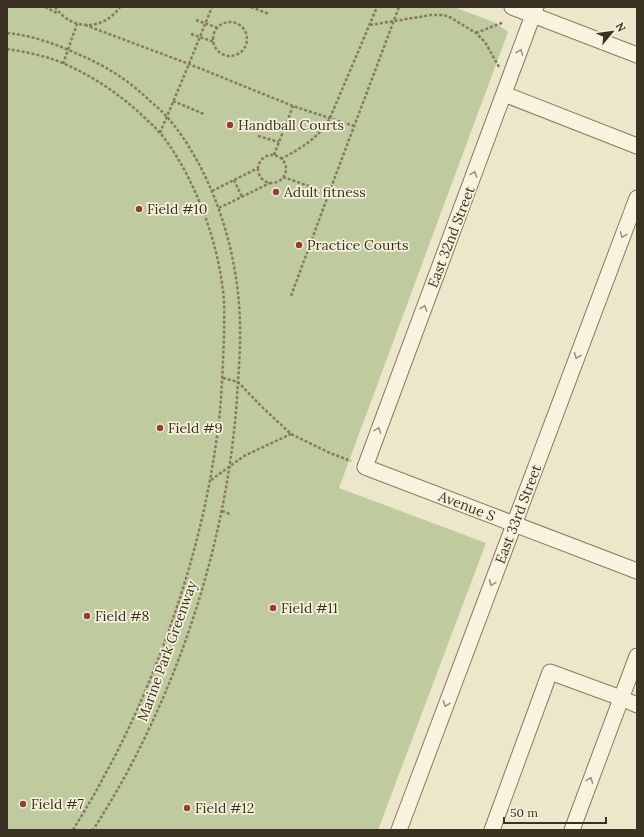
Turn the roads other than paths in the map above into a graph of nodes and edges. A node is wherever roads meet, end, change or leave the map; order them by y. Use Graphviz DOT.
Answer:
graph roads {
  1 [pos="512,7"];
  2 [pos="535,11"];
  3 [pos="637,55"];
  4 [pos="504,94"];
  5 [pos="637,146"];
  6 [pos="637,198"];
  7 [pos="365,467"];
  8 [pos="514,524"];
  9 [pos="637,570"];
  10 [pos="637,656"];
  11 [pos="621,698"];
  12 [pos="637,705"];
  13 [pos="399,830"];
  14 [pos="492,830"];
  15 [pos="572,830"];
  1 -- 2 [label="street"];
  2 -- 3 [label="street"];
  4 -- 2 [label="street, East 32nd Street, one-way"];
  4 -- 5 [label="street"];
  7 -- 4 [label="street, East 32nd Street, one-way"];
  6 -- 8 [label="street, East 33rd Street, one-way"];
  7 -- 8 [label="street, Avenue S"];
  8 -- 9 [label="street, Avenue S"];
  8 -- 13 [label="street, East 33rd Street, one-way"];
  10 -- 11 [label="street"];
  11 -- 12 [label="street"];
  11 -- 14 [label="street"];
  15 -- 11 [label="street, one-way"];
}
